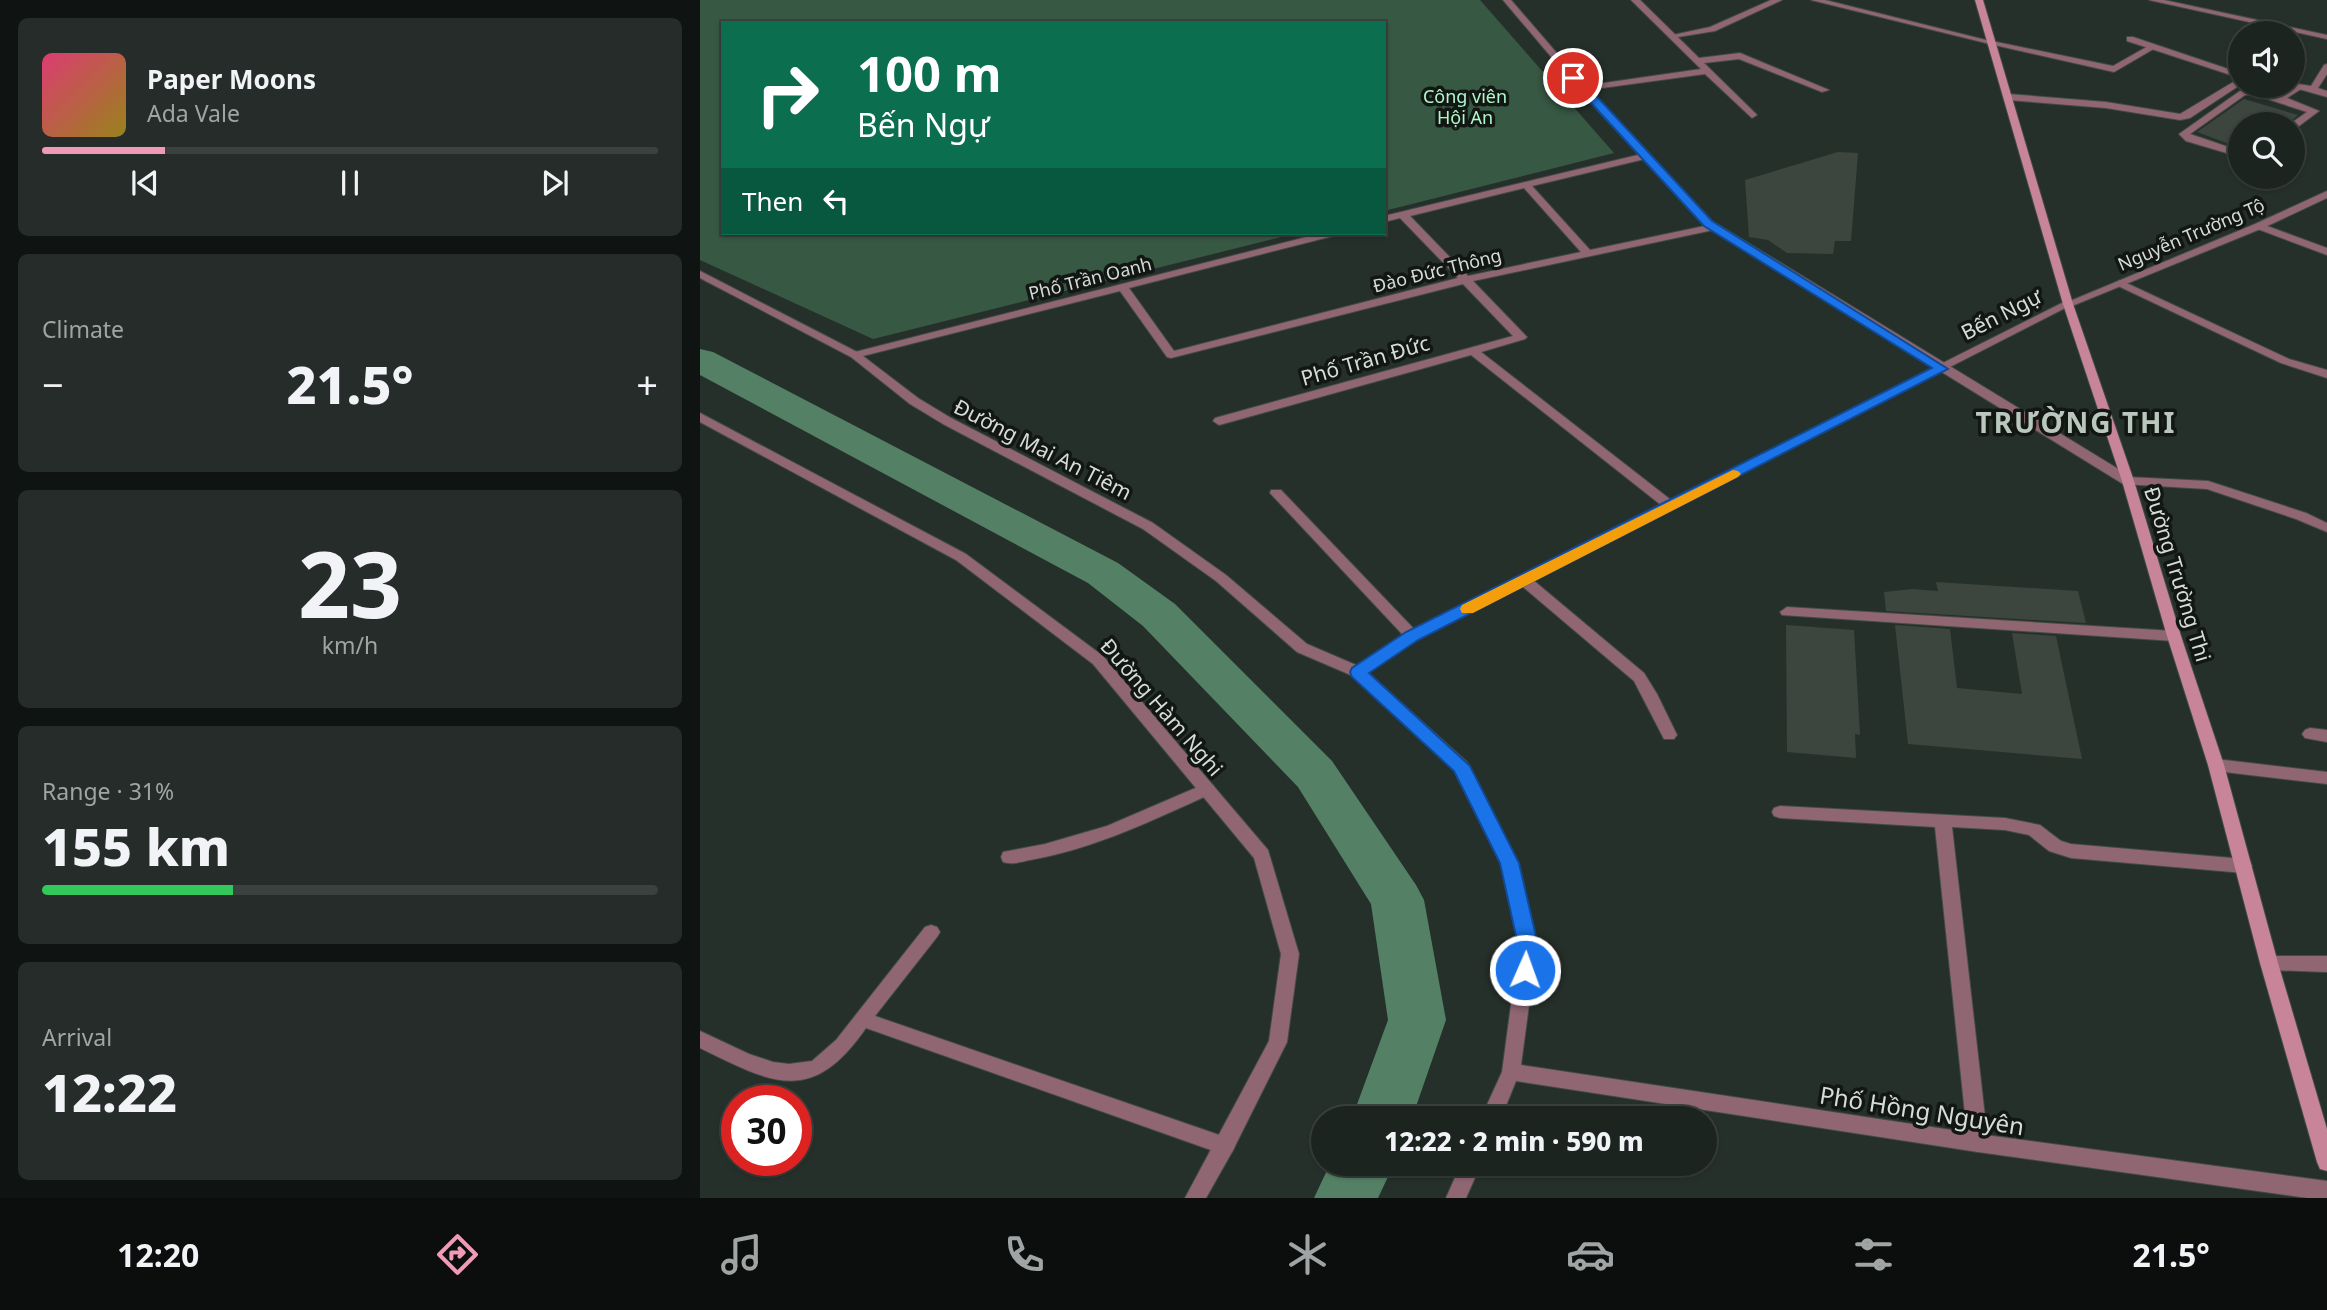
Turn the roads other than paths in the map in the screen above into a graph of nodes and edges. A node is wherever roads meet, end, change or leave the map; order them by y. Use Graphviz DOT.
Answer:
graph roads {
  1 [pos="1507,0"];
  2 [pos="1635,0"];
  3 [pos="1778,0"];
  4 [pos="1815,0"];
  5 [pos="1979,0"];
  6 [pos="2153,0"];
  7 [pos="1672,36"];
  8 [pos="2327,37"];
  9 [pos="2130,39"];
  10 [pos="1990,43"];
  11 [pos="2152,47"];
  12 [pos="1697,61"];
  13 [pos="2327,67"];
  14 [pos="1707,71"];
  15 [pos="2228,74"];
  16 [pos="2228,87"];
  17 [pos="2305,88"];
  18 [pos="1583,89"];
  19 [pos="2313,89"];
  20 [pos="1825,90"];
  21 [pos="2327,94"];
  22 [pos="2008,97"];
  23 [pos="2280,99"];
  24 [pos="1752,115"];
  25 [pos="2305,118"];
  26 [pos="2228,150"];
  27 [pos="1646,156"];
  28 [pos="1525,184"];
  29 [pos="2327,194"];
  30 [pos="1403,215"];
  31 [pos="1386,219"];
  32 [pos="2259,226"];
  33 [pos="1714,227"];
  34 [pos="1325,235"];
  35 [pos="2327,252"];
  36 [pos="1588,254"];
  37 [pos="700,274"];
  38 [pos="1468,279"];
  39 [pos="2120,283"];
  40 [pos="1123,287"];
  41 [pos="2068,304"];
  42 [pos="1472,350"];
  43 [pos="855,355"];
  44 [pos="1941,369"];
  45 [pos="2327,374"];
  46 [pos="700,417"];
  47 [pos="1220,421"];
  48 [pos="2128,481"];
  49 [pos="1276,493"];
  50 [pos="1671,506"];
  51 [pos="2327,528"];
  52 [pos="1525,580"];
  53 [pos="1787,612"];
  54 [pos="1412,636"];
  55 [pos="2174,636"];
  56 [pos="1358,672"];
  57 [pos="2310,734"];
  58 [pos="1669,735"];
  59 [pos="2327,736"];
  60 [pos="2216,765"];
  61 [pos="2327,778"];
  62 [pos="1207,789"];
  63 [pos="1780,812"];
  64 [pos="1943,821"];
  65 [pos="1009,857"];
  66 [pos="2244,866"];
  67 [pos="931,932"];
  68 [pos="2269,963"];
  69 [pos="2327,964"];
  70 [pos="862,1019"];
  71 [pos="700,1039"];
  72 [pos="1511,1072"];
  73 [pos="1496,1106"];
  74 [pos="2323,1134"];
  75 [pos="1978,1143"];
  76 [pos="1225,1146"];
  77 [pos="2327,1162"];
  78 [pos="1466,1176"];
  79 [pos="2327,1191"];
  80 [pos="1195,1198"];
  81 [pos="1456,1198"];
  1 -- 18 [label="street"];
  2 -- 7 [label="street"];
  3 -- 7 [label="street"];
  4 -- 10 [label="street"];
  5 -- 10 [label="main road, Đường Trường Thi"];
  6 -- 8 [label="street"];
  7 -- 12 [label="street"];
  9 -- 11 [label="street"];
  10 -- 11 [label="street"];
  10 -- 22 [label="main road, Đường Trường Thi"];
  11 -- 15 [label="street"];
  12 -- 14 [label="street"];
  12 -- 20 [label="street"];
  13 -- 19 [label="street"];
  14 -- 18 [label="street"];
  14 -- 24 [label="street"];
  16 -- 22 [label="street"];
  17 -- 19 [label="street"];
  18 -- 27 [label="street"];
  19 -- 21 [label="street"];
  22 -- 41 [label="main road, Đường Trường Thi"];
  23 -- 25 [label="street"];
  23 -- 26 [label="street"];
  27 -- 28 [label="street"];
  27 -- 33 [label="street"];
  28 -- 30 [label="street"];
  28 -- 36 [label="street"];
  29 -- 32 [label="street, Nguyễn Trường Tộ"];
  30 -- 31 [label="street"];
  30 -- 38 [label="street"];
  32 -- 35 [label="street"];
  32 -- 39 [label="street, Nguyễn Trường Tộ"];
  33 -- 36 [label="street, Đào Đức Thông"];
  33 -- 44 [label="street"];
  34 -- 40 [label="street, Phố Trần Oanh"];
  36 -- 38 [label="street, Đào Đức Thông"];
  37 -- 43 [label="street, Đường Mai An Tiêm"];
  38 -- 40 [label="street, Đào Đức Thông"];
  38 -- 42 [label="street, Phố Trần Đức"];
  39 -- 41 [label="street, Nguyễn Trường Tộ"];
  39 -- 45 [label="street"];
  40 -- 43 [label="street, Phố Trần Oanh"];
  41 -- 44 [label="street, Bến Ngự"];
  41 -- 48 [label="main road, Đường Trường Thi"];
  42 -- 47 [label="street, Phố Trần Đức"];
  42 -- 50 [label="street"];
  43 -- 56 [label="street, Đường Mai An Tiêm"];
  44 -- 48 [label="street"];
  44 -- 50 [label="street, Bến Ngự"];
  46 -- 62 [label="street, Đường Hàm Nghi"];
  48 -- 51 [label="street"];
  48 -- 55 [label="main road, Đường Trường Thi"];
  49 -- 54 [label="street"];
  50 -- 52 [label="street, Bến Ngự"];
  52 -- 54 [label="street, Bến Ngự"];
  52 -- 58 [label="street"];
  53 -- 55 [label="street"];
  54 -- 56 [label="street, Bến Ngự"];
  55 -- 60 [label="main road, Đường Trường Thi"];
  56 -- 72 [label="street, Đường Mai An Tiêm"];
  57 -- 59 [label="street"];
  60 -- 61 [label="street"];
  60 -- 66 [label="main road, Đường Trường Thi"];
  62 -- 65 [label="street"];
  62 -- 76 [label="street, Đường Hàm Nghi"];
  63 -- 64 [label="street"];
  64 -- 66 [label="street"];
  64 -- 75 [label="street"];
  66 -- 68 [label="main road, Đường Trường Thi"];
  67 -- 70 [label="street"];
  68 -- 69 [label="street"];
  68 -- 74 [label="main road, Đường Trường Thi"];
  70 -- 71 [label="street"];
  70 -- 76 [label="street"];
  72 -- 73 [label="street, Đường Mai An Tiêm"];
  72 -- 75 [label="street, Phố Hồng Nguyên"];
  74 -- 77 [label="main road, Đường Trường Thi"];
  75 -- 79 [label="street, Phố Hồng Nguyên"];
  76 -- 80 [label="street, Đường Hàm Nghi"];
  78 -- 81 [label="street"];
}
